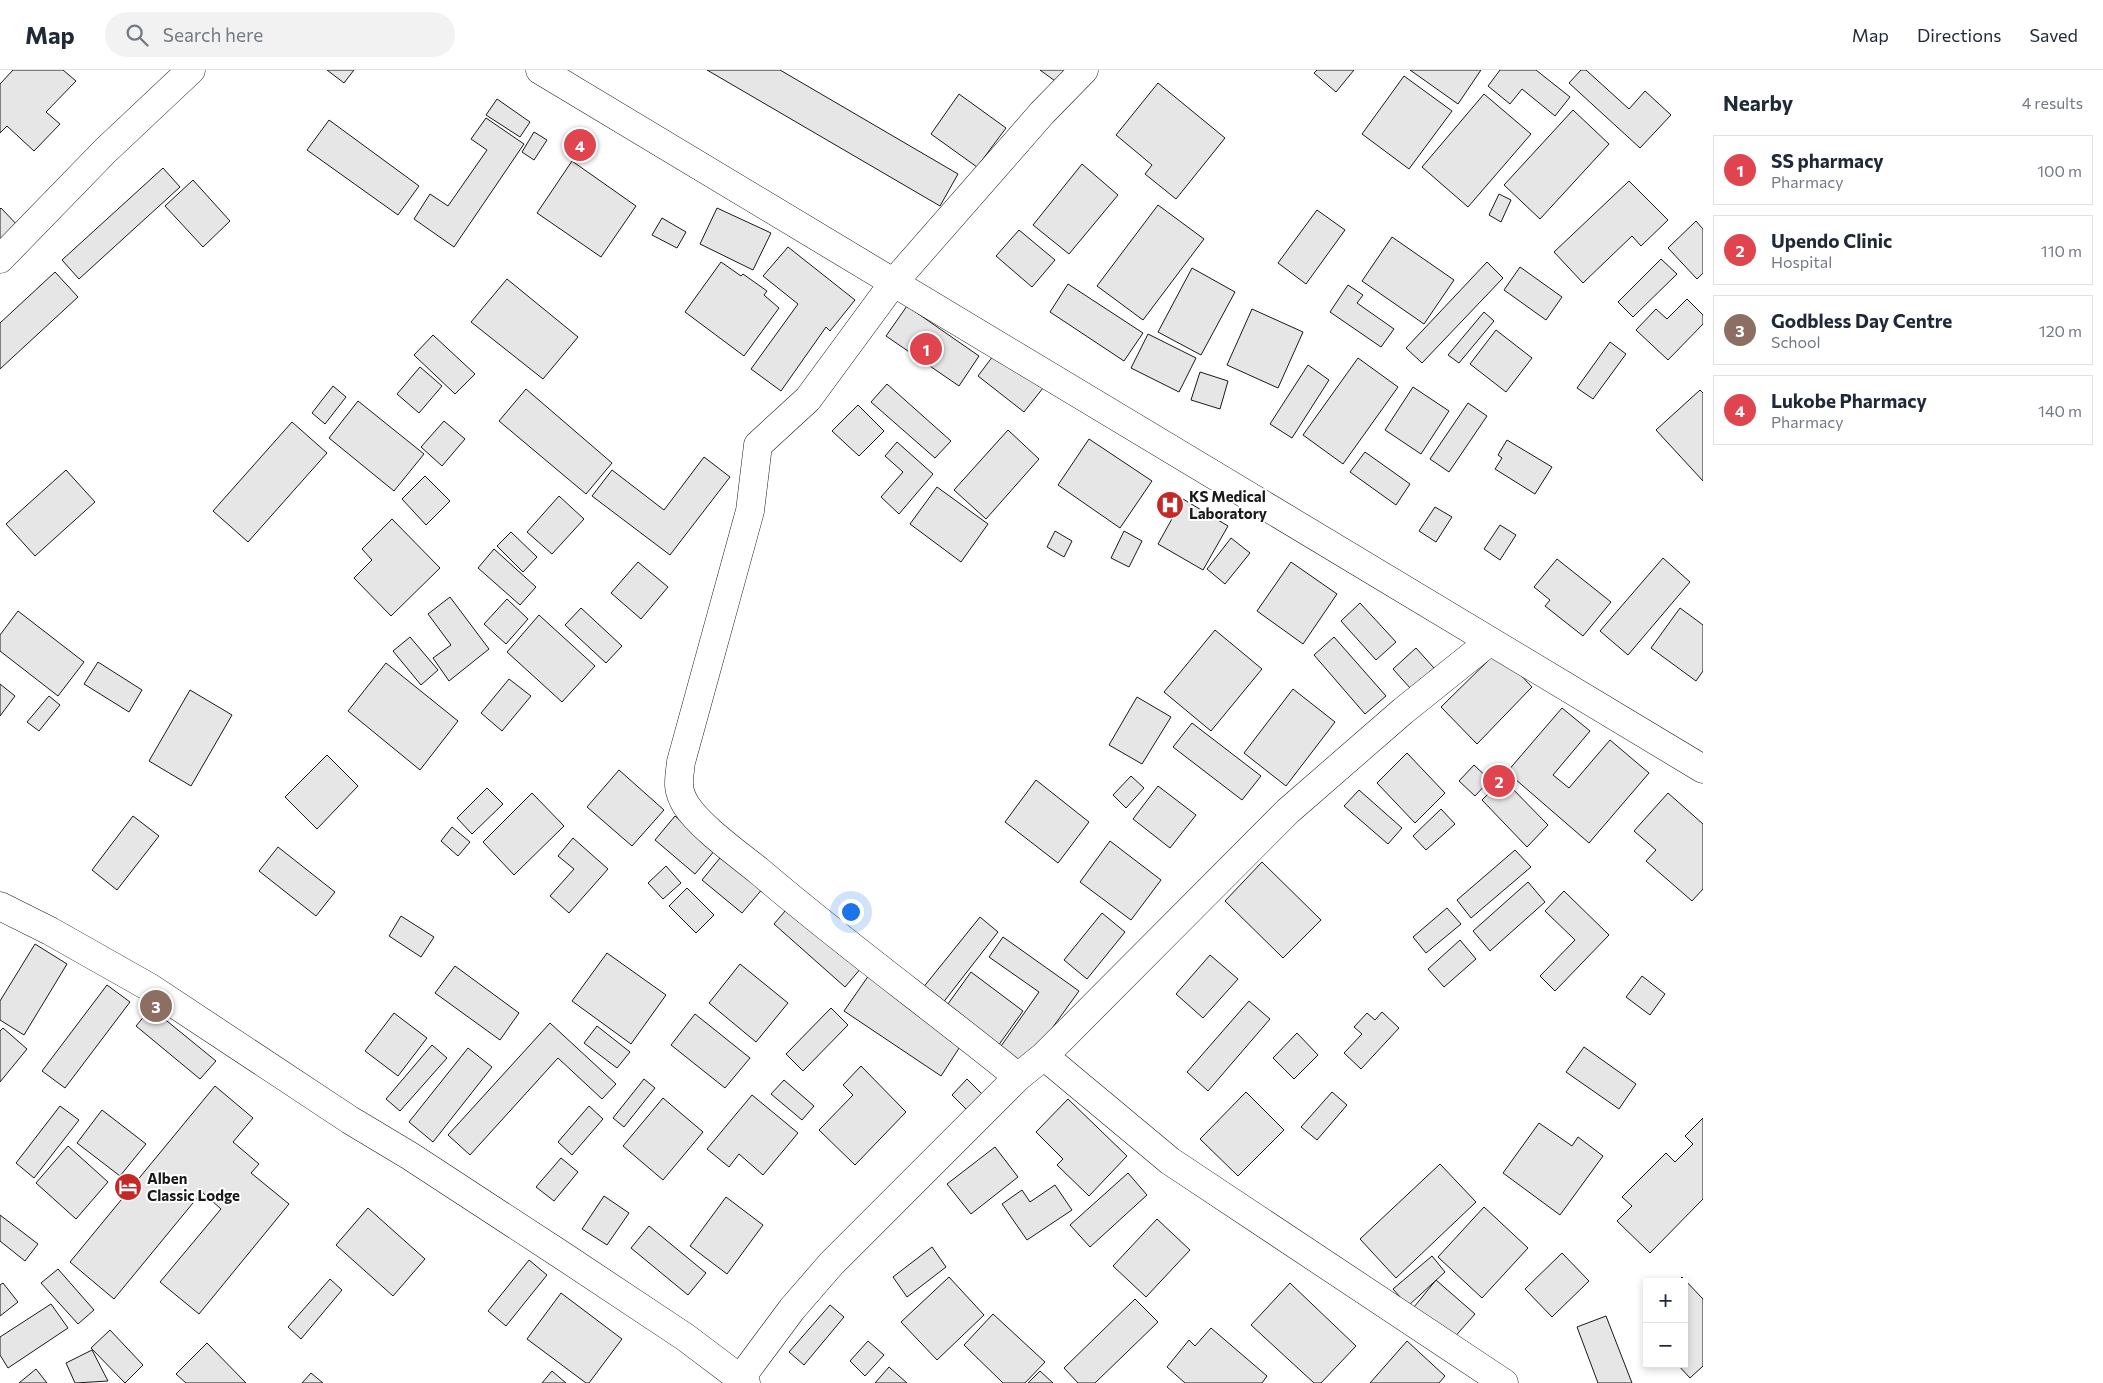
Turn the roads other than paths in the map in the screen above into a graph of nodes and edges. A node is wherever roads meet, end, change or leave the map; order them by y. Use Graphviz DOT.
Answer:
graph roads {
  1 [pos="192,70"];
  2 [pos="1084,70"];
  3 [pos="556,74"];
  4 [pos="0,259"];
  5 [pos="894,282"];
  6 [pos="1489,642"];
  7 [pos="1702,767"];
  8 [pos="0,906"];
  9 [pos="1044,1056"];
  10 [pos="1018,1077"];
  11 [pos="741,1382"];
  12 [pos="1504,1383"];
  1 -- 4 [label="street"];
  2 -- 5 [label="street"];
  3 -- 5 [label="street"];
  5 -- 6 [label="street"];
  5 -- 10 [label="street"];
  6 -- 7 [label="street"];
  6 -- 9 [label="street"];
  8 -- 11 [label="street"];
  9 -- 10 [label="street"];
  9 -- 12 [label="street"];
  10 -- 11 [label="street"];
}
